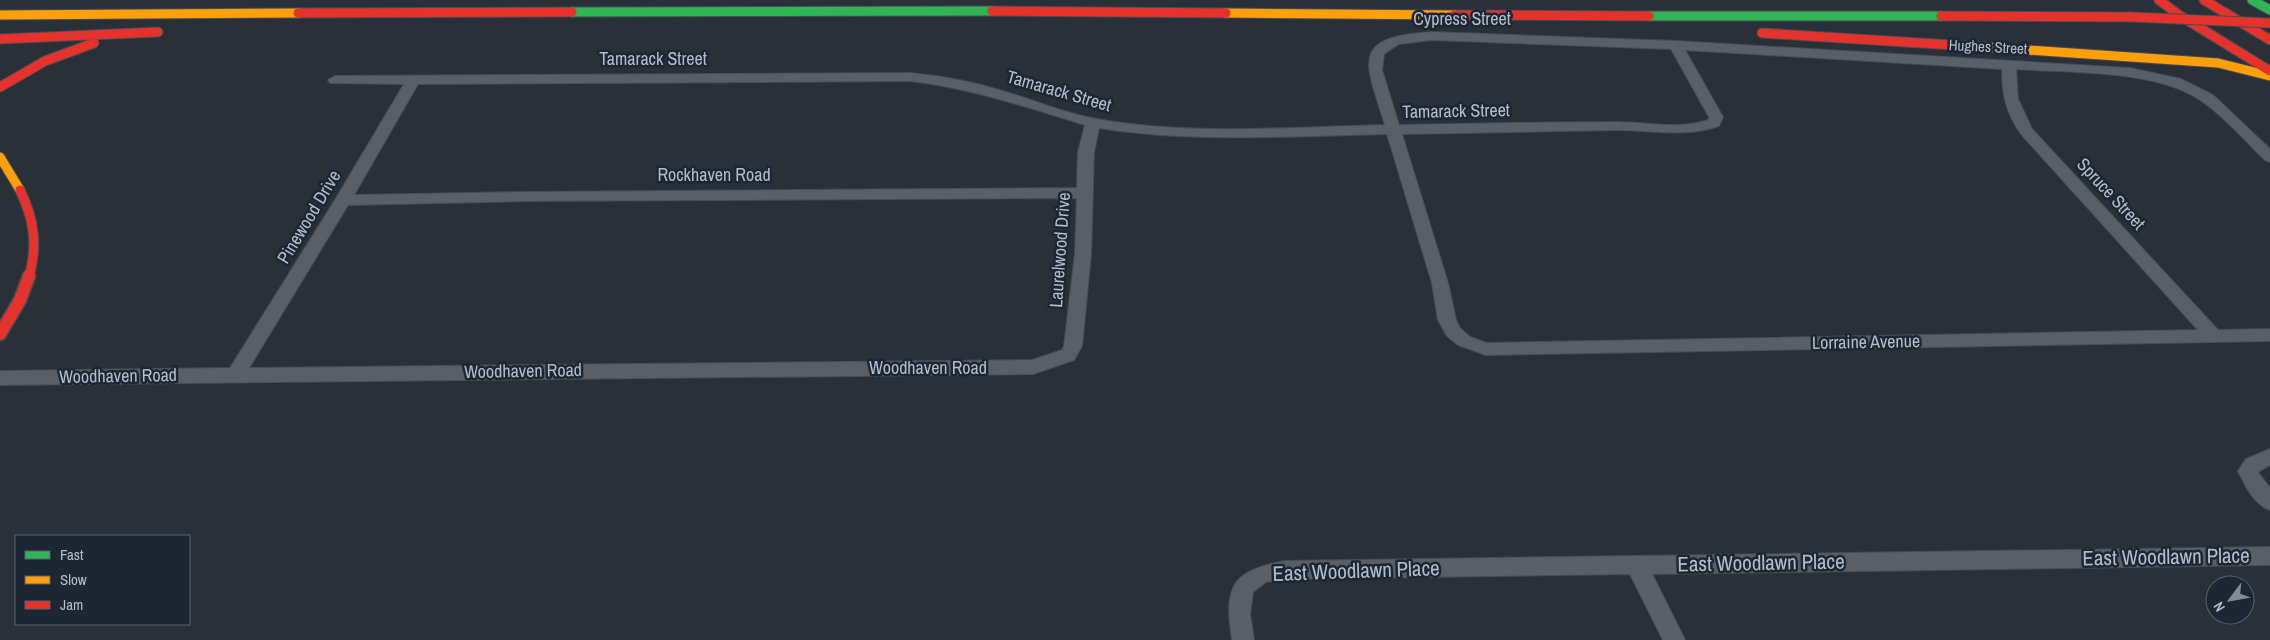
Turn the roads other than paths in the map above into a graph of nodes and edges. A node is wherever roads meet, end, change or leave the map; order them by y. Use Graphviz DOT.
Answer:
graph roads {
  1 [pos="2159,0"];
  2 [pos="2204,0"];
  3 [pos="2252,0"];
  4 [pos="2270,11"];
  5 [pos="515,12"];
  6 [pos="0,15"];
  7 [pos="1408,15"];
  8 [pos="2131,17"];
  9 [pos="2270,23"];
  10 [pos="271,25"];
  11 [pos="1663,28"];
  12 [pos="1755,33"];
  13 [pos="0,39"];
  14 [pos="2270,40"];
  15 [pos="2221,41"];
  16 [pos="1676,45"];
  17 [pos="2176,59"];
  18 [pos="2009,64"];
  19 [pos="2270,71"];
  20 [pos="2270,76"];
  21 [pos="414,79"];
  22 [pos="335,80"];
  23 [pos="0,87"];
  24 [pos="1093,123"];
  25 [pos="1394,130"];
  26 [pos="0,157"];
  27 [pos="2270,157"];
  28 [pos="0,172"];
  29 [pos="20,190"];
  30 [pos="1084,193"];
  31 [pos="343,200"];
  32 [pos="0,334"];
  33 [pos="2270,335"];
  34 [pos="2214,336"];
  35 [pos="1464,342"];
  36 [pos="1046,364"];
  37 [pos="236,374"];
  38 [pos="0,378"];
  39 [pos="2270,457"];
  40 [pos="2270,502"];
  41 [pos="2270,556"];
  42 [pos="1636,564"];
  43 [pos="1243,640"];
  44 [pos="1674,640"];
  1 -- 15 [label="main road"];
  2 -- 14 [label="main road"];
  3 -- 4 [label="main road"];
  4 -- 8 [label="main road, bridge"];
  5 -- 6 [label="main road"];
  5 -- 7 [label="main road"];
  5 -- 10 [label="main road"];
  7 -- 8 [label="main road"];
  7 -- 11 [label="main road"];
  8 -- 9 [label="main road, bridge"];
  12 -- 17 [label="main road"];
  13 -- 23 [label="main road"];
  15 -- 17 [label="main road"];
  15 -- 19 [label="main road"];
  16 -- 18 [label="street, Hughes Street"];
  16 -- 25 [label="street, Cypress Street"];
  16 -- 25 [label="street, Tamarack Street"];
  17 -- 20 [label="main road"];
  18 -- 27 [label="street, Hughes Street"];
  18 -- 34 [label="street, Spruce Street"];
  21 -- 22 [label="street, Tamarack Street"];
  21 -- 24 [label="street, Tamarack Street"];
  21 -- 31 [label="street, Pinewood Drive"];
  24 -- 25 [label="street, Tamarack Street"];
  24 -- 30 [label="street, Laurelwood Drive"];
  25 -- 35 [label="street, Cypress Street"];
  26 -- 29 [label="main road"];
  28 -- 29 [label="main road"];
  29 -- 32 [label="main road"];
  30 -- 31 [label="street, Rockhaven Road"];
  30 -- 36 [label="street, Laurelwood Drive"];
  31 -- 37 [label="street, Pinewood Drive"];
  33 -- 34 [label="street, Lorraine Avenue"];
  34 -- 35 [label="street, Lorraine Avenue"];
  36 -- 37 [label="street, Woodhaven Road"];
  37 -- 38 [label="street, Woodhaven Road"];
  39 -- 40 [label="street"];
  41 -- 42 [label="street, East Woodlawn Place"];
  42 -- 43 [label="street, East Woodlawn Place"];
  42 -- 44 [label="street"];
}
